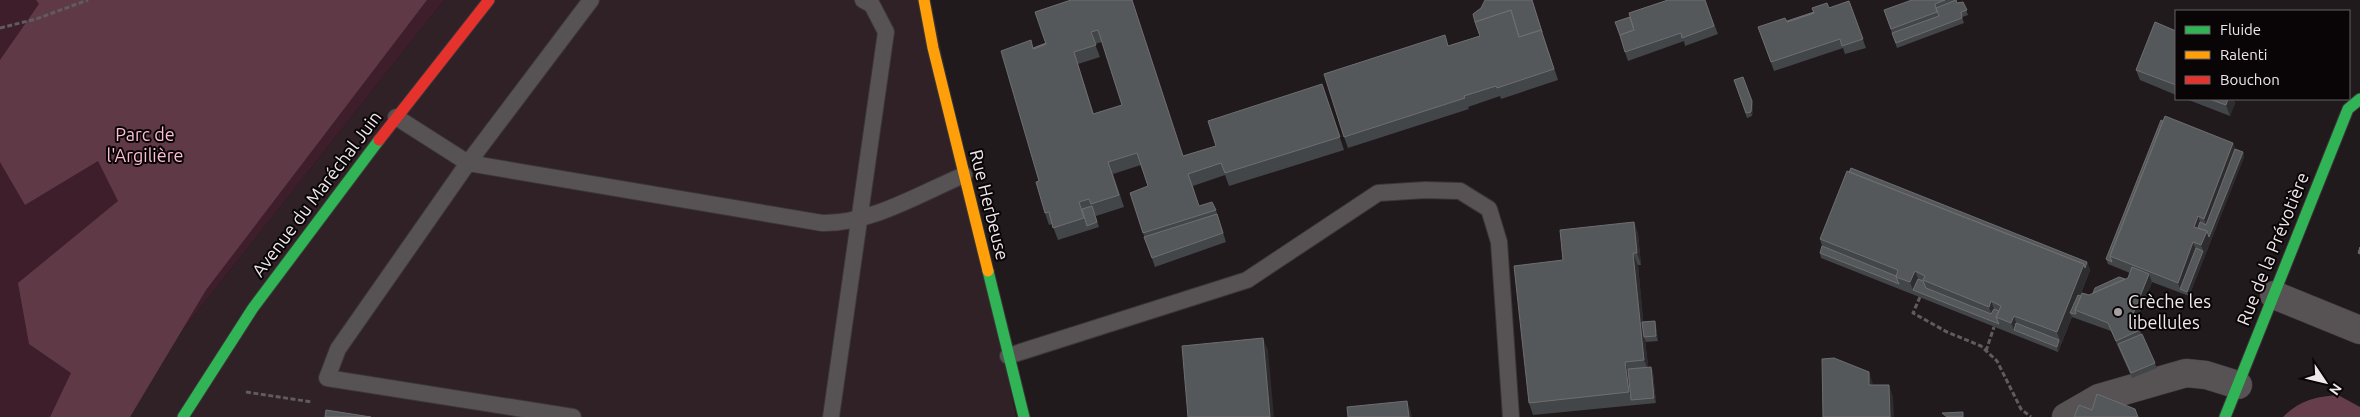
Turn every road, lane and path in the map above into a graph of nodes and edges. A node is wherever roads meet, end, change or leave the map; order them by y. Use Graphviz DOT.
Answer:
graph roads {
  1 [pos="88,0"];
  2 [pos="489,0"];
  3 [pos="591,0"];
  4 [pos="863,0"];
  5 [pos="924,0"];
  6 [pos="876,6"];
  7 [pos="0,28"];
  8 [pos="2360,99"];
  9 [pos="396,117"];
  10 [pos="468,162"];
  11 [pos="964,175"];
  12 [pos="859,218"];
  13 [pos="2274,295"];
  14 [pos="1920,297"];
  15 [pos="1994,326"];
  16 [pos="2360,330"];
  17 [pos="1986,351"];
  18 [pos="1008,356"];
  19 [pos="2238,385"];
  20 [pos="246,392"];
  21 [pos="312,402"];
  22 [pos="183,417"];
  23 [pos="573,417"];
  24 [pos="831,417"];
  25 [pos="1024,417"];
  26 [pos="1511,417"];
  27 [pos="2030,417"];
  28 [pos="2066,417"];
  29 [pos="2224,417"];
  1 -- 7 [label="path"];
  2 -- 9 [label="street, Avenue du Maréchal Juin"];
  3 -- 10 [label="lane"];
  4 -- 6 [label="lane"];
  5 -- 11 [label="street, Rue Herbeuse"];
  6 -- 12 [label="lane"];
  8 -- 13 [label="street, Rue de la Prévotière"];
  9 -- 10 [label="lane"];
  9 -- 22 [label="street, Avenue du Maréchal Juin"];
  10 -- 12 [label="lane"];
  10 -- 23 [label="lane"];
  11 -- 12 [label="lane"];
  11 -- 18 [label="street, Rue Herbeuse"];
  12 -- 24 [label="lane"];
  13 -- 16 [label="street"];
  13 -- 19 [label="street, Rue de la Prévotière"];
  14 -- 17 [label="path"];
  15 -- 17 [label="path"];
  17 -- 27 [label="path"];
  18 -- 25 [label="street, Rue Herbeuse"];
  18 -- 26 [label="lane"];
  19 -- 28 [label="street"];
  19 -- 29 [label="street, Rue de la Prévotière"];
  20 -- 21 [label="path"];
}
